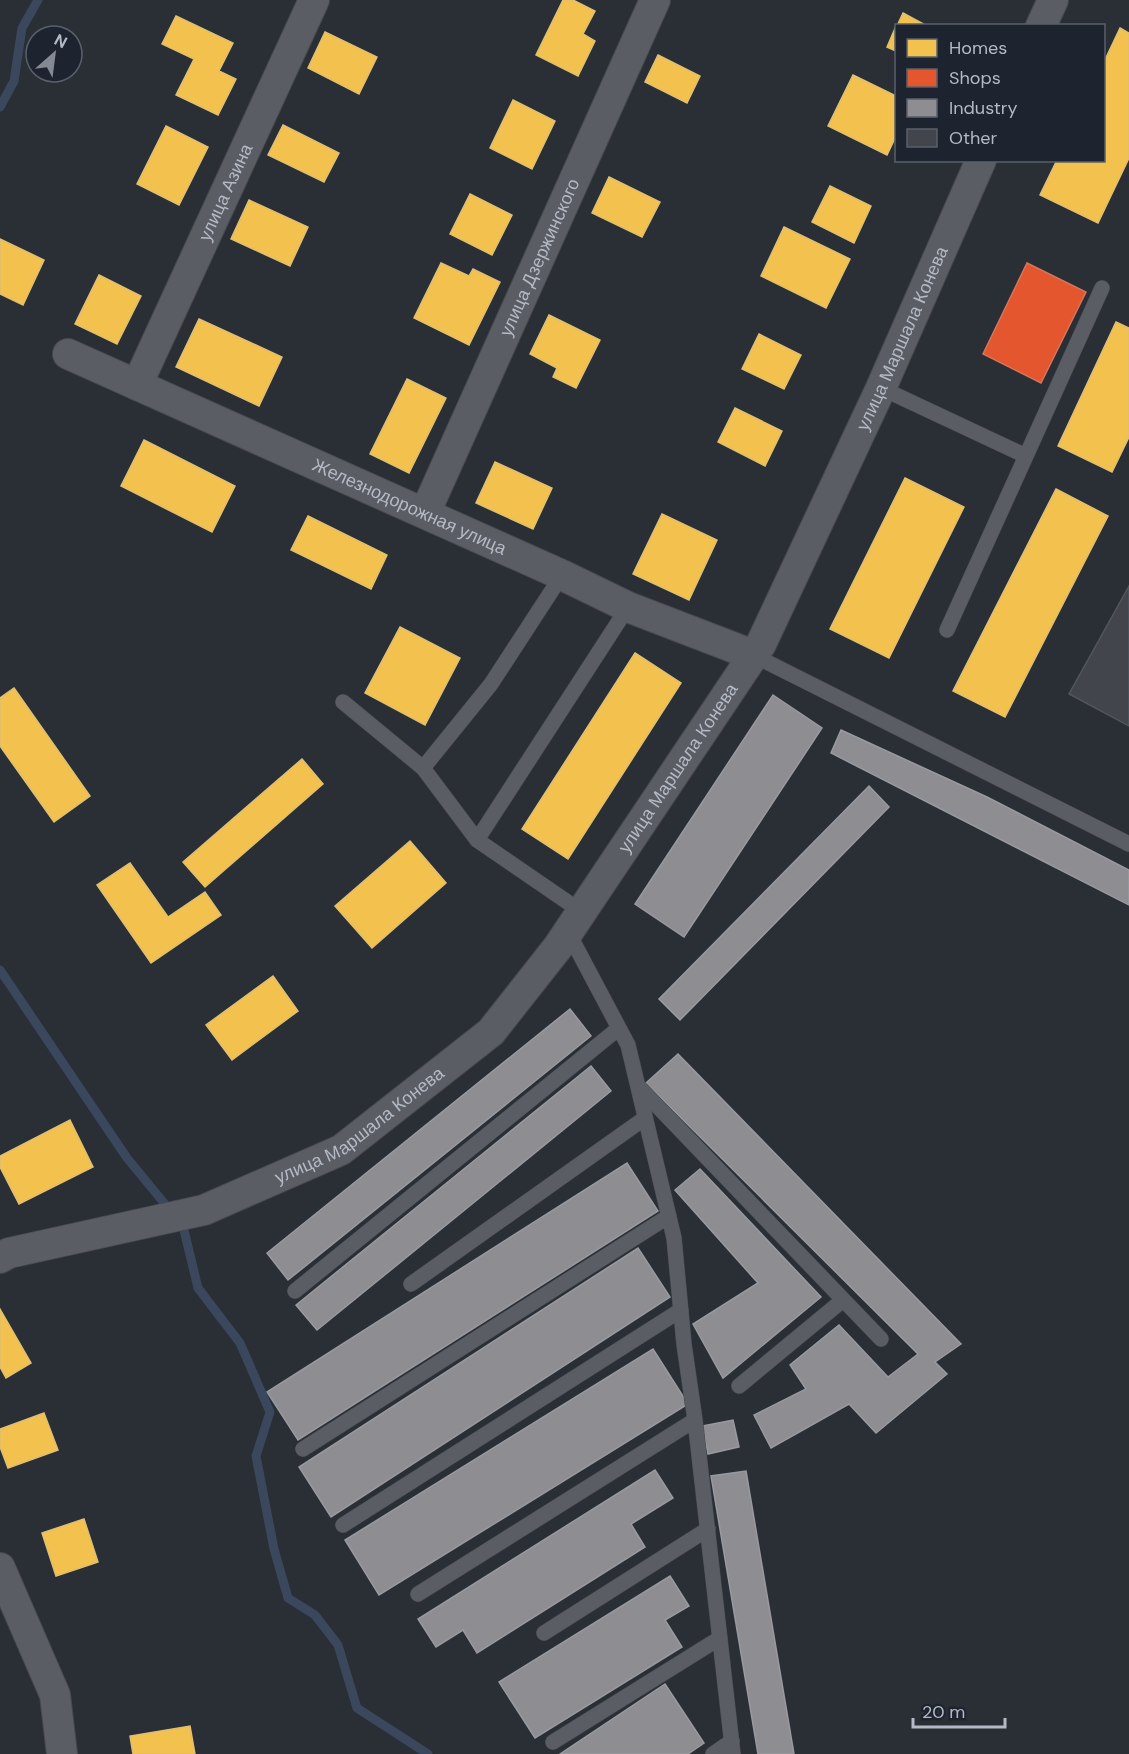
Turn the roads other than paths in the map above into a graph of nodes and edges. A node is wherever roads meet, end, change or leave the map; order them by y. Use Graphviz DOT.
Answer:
graph roads {
  1 [pos="314,0"];
  2 [pos="655,0"];
  3 [pos="1053,0"];
  4 [pos="1042,24"];
  5 [pos="980,162"];
  6 [pos="1102,288"];
  7 [pos="68,354"];
  8 [pos="137,385"];
  9 [pos="881,388"];
  10 [pos="1026,456"];
  11 [pos="425,513"];
  12 [pos="562,575"];
  13 [pos="628,607"];
  14 [pos="947,630"];
  15 [pos="753,656"];
  16 [pos="343,702"];
  17 [pos="423,768"];
  18 [pos="477,840"];
  19 [pos="1129,844"];
  20 [pos="575,922"];
  21 [pos="619,1028"];
  22 [pos="637,1085"];
  23 [pos="645,1118"];
  24 [pos="669,1216"];
  25 [pos="0,1258"];
  26 [pos="411,1284"];
  27 [pos="295,1291"];
  28 [pos="843,1300"];
  29 [pos="681,1310"];
  30 [pos="881,1339"];
  31 [pos="739,1386"];
  32 [pos="695,1420"];
  33 [pos="303,1449"];
  34 [pos="343,1526"];
  35 [pos="708,1529"];
  36 [pos="0,1568"];
  37 [pos="418,1594"];
  38 [pos="543,1633"];
  39 [pos="720,1638"];
  40 [pos="553,1742"];
  41 [pos="733,1748"];
  42 [pos="62,1754"];
  43 [pos="713,1754"];
  1 -- 8 [label="street, улица Азина"];
  2 -- 11 [label="street, улица Дзержинского"];
  3 -- 4 [label="street"];
  5 -- 9 [label="street, улица Маршала Конева"];
  6 -- 10 [label="lane"];
  7 -- 8 [label="street, Железнодорожная улица"];
  8 -- 11 [label="street, Железнодорожная улица"];
  9 -- 10 [label="lane"];
  9 -- 15 [label="street, улица Маршала Конева"];
  10 -- 14 [label="lane"];
  11 -- 12 [label="street, Железнодорожная улица"];
  12 -- 13 [label="street, Железнодорожная улица"];
  12 -- 17 [label="lane"];
  13 -- 15 [label="street, Железнодорожная улица"];
  13 -- 18 [label="lane"];
  15 -- 19 [label="lane"];
  15 -- 20 [label="street, улица Маршала Конева"];
  16 -- 17 [label="lane"];
  17 -- 18 [label="lane"];
  18 -- 20 [label="lane"];
  20 -- 21 [label="lane"];
  20 -- 25 [label="street, улица Маршала Конева"];
  21 -- 22 [label="lane"];
  21 -- 27 [label="lane"];
  22 -- 23 [label="lane"];
  22 -- 28 [label="lane"];
  23 -- 24 [label="lane"];
  23 -- 26 [label="lane"];
  24 -- 29 [label="lane"];
  24 -- 33 [label="lane"];
  28 -- 30 [label="lane"];
  28 -- 31 [label="lane"];
  29 -- 32 [label="lane"];
  29 -- 34 [label="lane"];
  32 -- 35 [label="lane"];
  32 -- 37 [label="lane"];
  35 -- 38 [label="lane"];
  35 -- 39 [label="lane"];
  36 -- 42 [label="street"];
  39 -- 40 [label="lane"];
  39 -- 41 [label="lane"];
  41 -- 43 [label="lane"];
}
